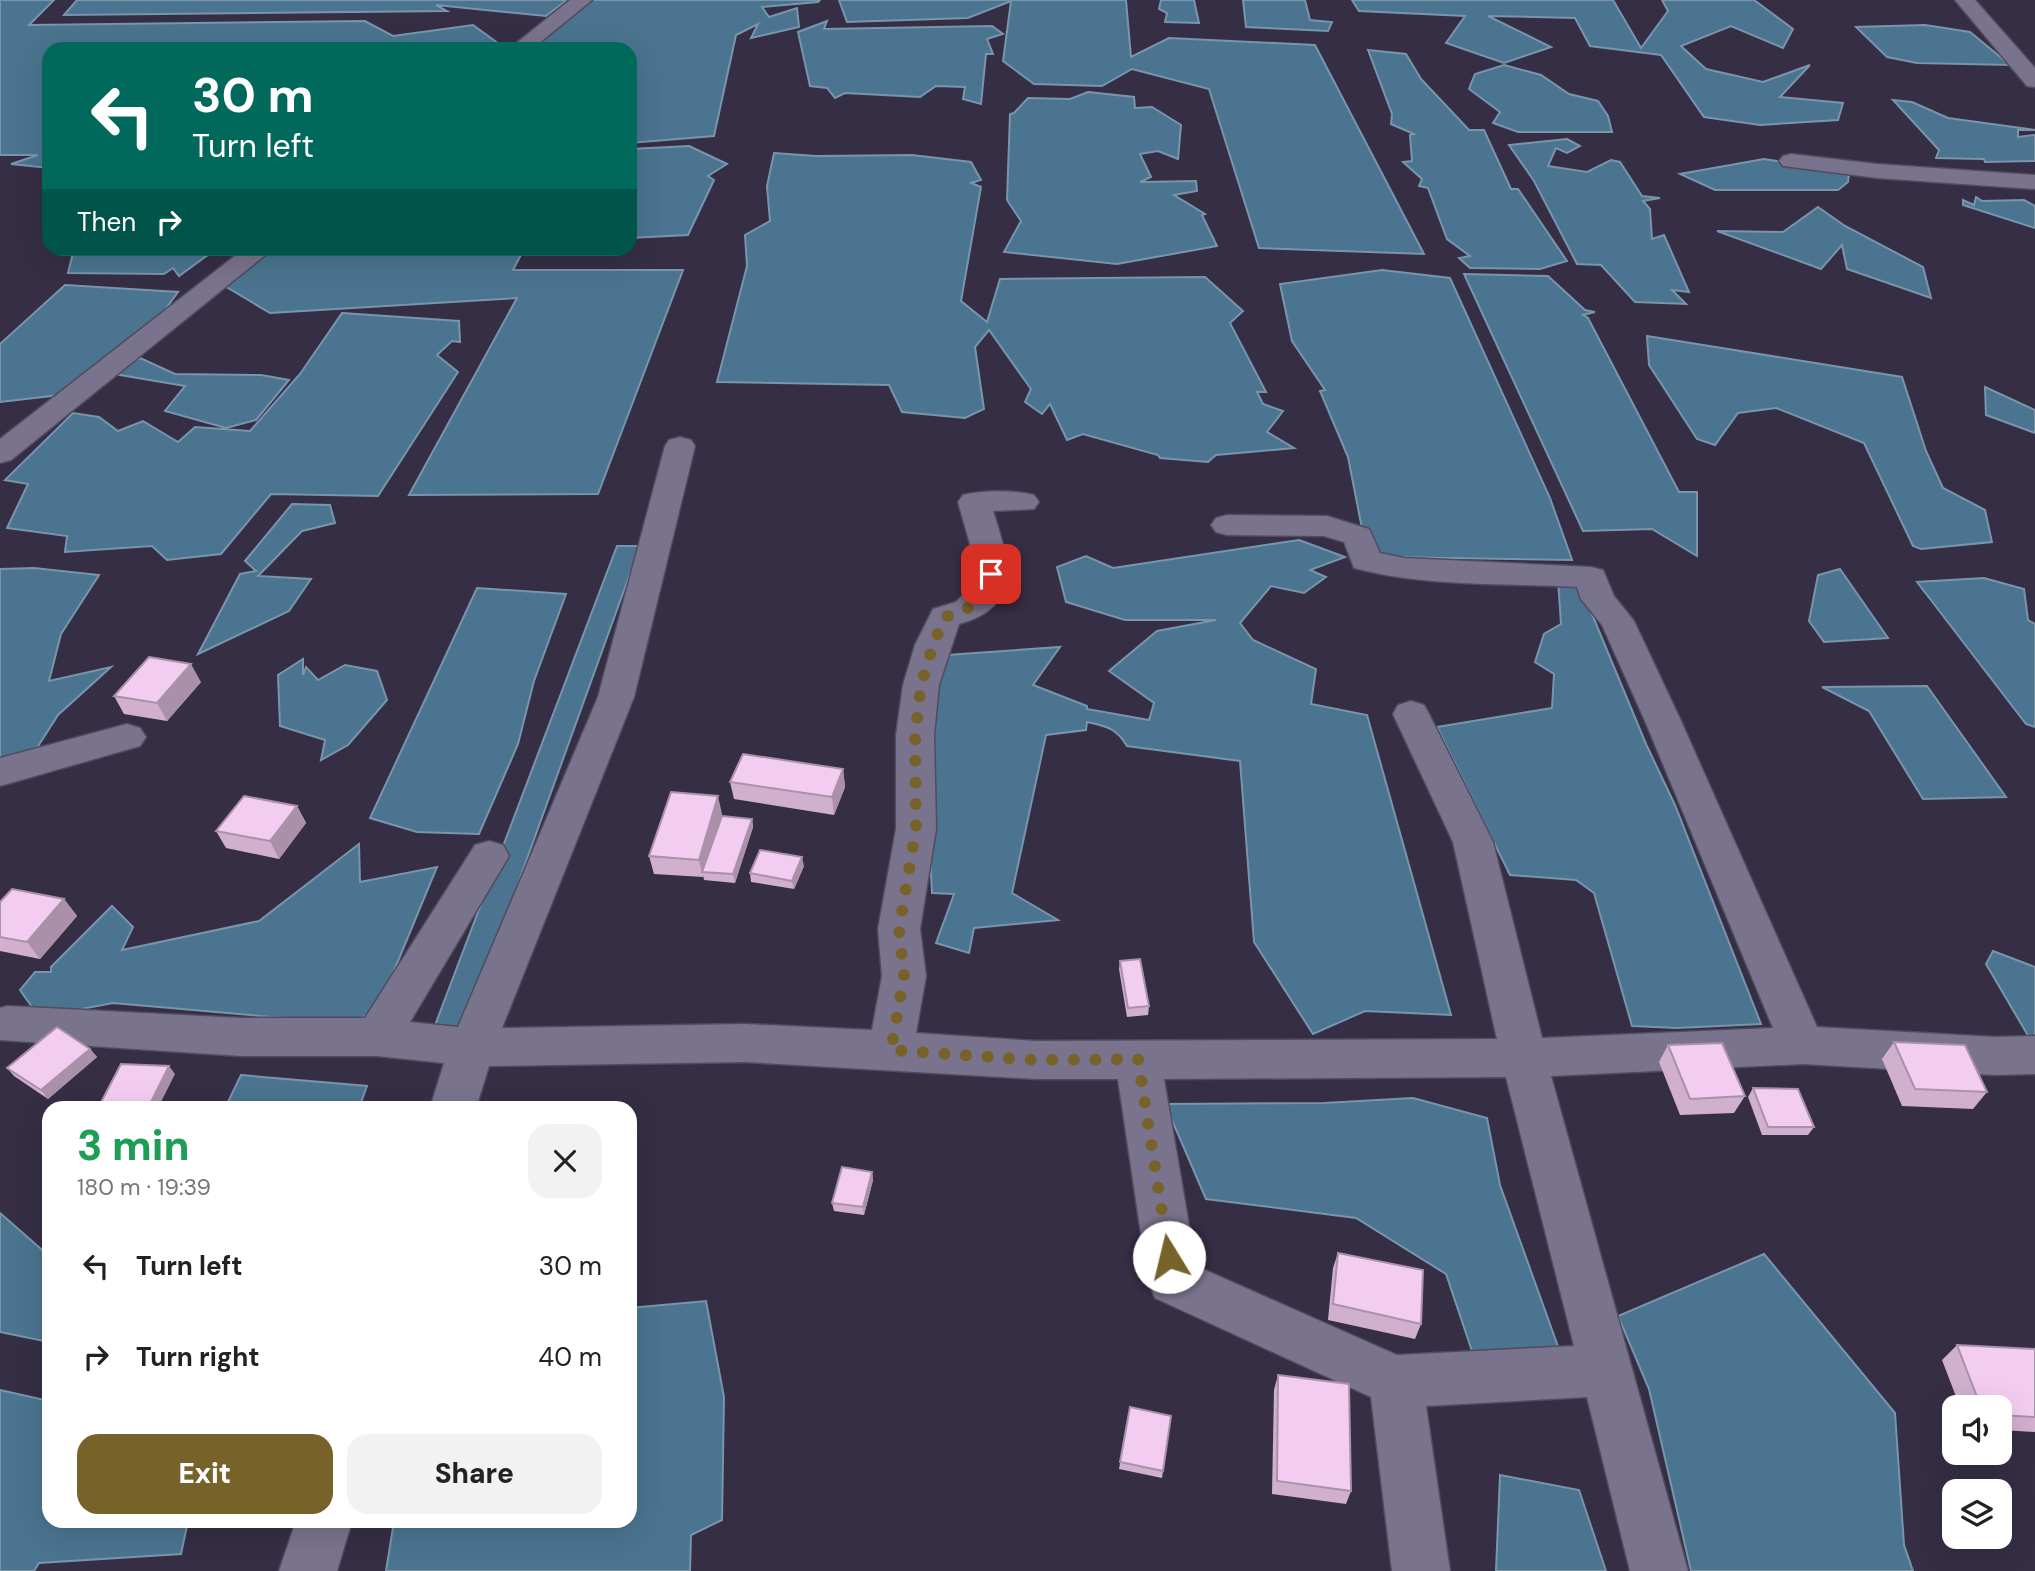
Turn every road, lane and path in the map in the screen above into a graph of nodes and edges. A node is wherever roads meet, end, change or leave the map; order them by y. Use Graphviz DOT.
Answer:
graph roads {
  1 [pos="582,0"];
  2 [pos="1965,0"];
  3 [pos="528,42"];
  4 [pos="2035,82"];
  5 [pos="1791,161"];
  6 [pos="2035,182"];
  7 [pos="252,256"];
  8 [pos="680,446"];
  9 [pos="0,454"];
  10 [pos="1023,502"];
  11 [pos="1227,525"];
  12 [pos="1411,713"];
  13 [pos="127,737"];
  14 [pos="0,772"];
  15 [pos="489,856"];
  16 [pos="7,1024"];
  17 [pos="377,1037"];
  18 [pos="1803,1045"];
  19 [pos="472,1047"];
  20 [pos="891,1050"];
  21 [pos="2035,1055"];
  22 [pos="1524,1058"];
  23 [pos="1138,1059"];
  24 [pos="455,1101"];
  25 [pos="1606,1370"];
  26 [pos="1396,1381"];
  27 [pos="322,1528"];
  28 [pos="308,1571"];
  29 [pos="1421,1571"];
  30 [pos="1660,1571"];
  1 -- 3 [label="street"];
  2 -- 4 [label="street"];
  5 -- 6 [label="street"];
  7 -- 9 [label="street"];
  8 -- 19 [label="street"];
  10 -- 20 [label="street"];
  11 -- 18 [label="street"];
  12 -- 22 [label="street"];
  13 -- 14 [label="street"];
  15 -- 17 [label="street"];
  16 -- 17 [label="street"];
  17 -- 19 [label="street"];
  18 -- 21 [label="street"];
  18 -- 22 [label="street"];
  19 -- 20 [label="street"];
  19 -- 24 [label="street"];
  20 -- 23 [label="street"];
  22 -- 23 [label="street"];
  22 -- 25 [label="street"];
  23 -- 26 [label="street"];
  25 -- 26 [label="street"];
  25 -- 30 [label="street"];
  26 -- 29 [label="street"];
  27 -- 28 [label="street"];
}
